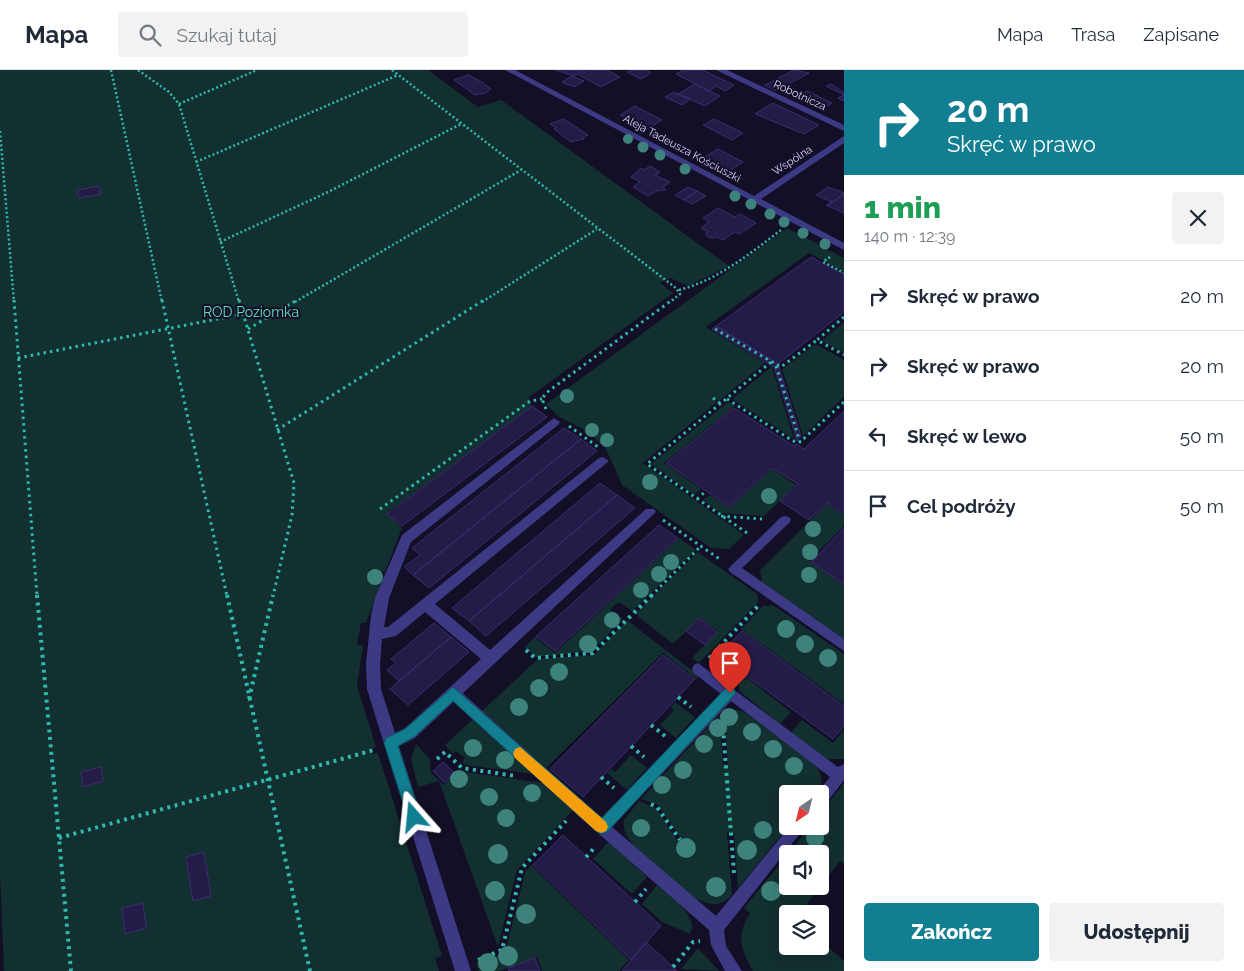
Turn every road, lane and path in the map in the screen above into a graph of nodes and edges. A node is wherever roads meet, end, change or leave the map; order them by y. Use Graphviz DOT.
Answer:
graph roads {
  1 [pos="111,70"];
  2 [pos="138,70"];
  3 [pos="257,70"];
  4 [pos="392,70"];
  5 [pos="509,70"];
  6 [pos="720,70"];
  7 [pos="398,75"];
  8 [pos="179,104"];
  9 [pos="461,124"];
  10 [pos="844,128"];
  11 [pos="0,131"];
  12 [pos="844,139"];
  13 [pos="196,162"];
  14 [pos="521,170"];
  15 [pos="754,200"];
  16 [pos="793,221"];
  17 [pos="597,229"];
  18 [pos="220,242"];
  19 [pos="840,250"];
  20 [pos="844,273"];
  21 [pos="679,290"];
  22 [pos="244,314"];
  23 [pos="844,317"];
  24 [pos="167,329"];
  25 [pos="248,329"];
  26 [pos="715,329"];
  27 [pos="817,340"];
  28 [pos="844,355"];
  29 [pos="18,358"];
  30 [pos="771,362"];
  31 [pos="776,366"];
  32 [pos="712,398"];
  33 [pos="727,399"];
  34 [pos="542,400"];
  35 [pos="844,402"];
  36 [pos="721,404"];
  37 [pos="556,420"];
  38 [pos="276,430"];
  39 [pos="800,442"];
  40 [pos="603,461"];
  41 [pos="706,491"];
  42 [pos="697,499"];
  43 [pos="380,509"];
  44 [pos="650,512"];
  45 [pos="720,516"];
  46 [pos="785,520"];
  47 [pos="761,543"];
  48 [pos="701,546"];
  49 [pos="734,569"];
  50 [pos="770,594"];
  51 [pos="426,605"];
  52 [pos="376,634"];
  53 [pos="512,638"];
  54 [pos="844,646"];
  55 [pos="490,658"];
  56 [pos="698,669"];
  57 [pos="453,693"];
  58 [pos="726,698"];
  59 [pos="248,700"];
  60 [pos="390,743"];
  61 [pos="437,760"];
  62 [pos="842,773"];
  63 [pos="549,780"];
  64 [pos="267,781"];
  65 [pos="829,789"];
  66 [pos="634,794"];
  67 [pos="579,807"];
  68 [pos="602,827"];
  69 [pos="791,835"];
  70 [pos="59,838"];
  71 [pos="680,840"];
  72 [pos="737,902"];
  73 [pos="716,932"];
  74 [pos="673,966"];
  75 [pos="462,969"];
  76 [pos="71,971"];
  77 [pos="310,971"];
  78 [pos="734,971"];
  1 -- 24 [label="path"];
  2 -- 8 [label="path"];
  3 -- 8 [label="path"];
  4 -- 7 [label="path"];
  5 -- 15 [label="street, Aleja Tadeusza Kościuszki"];
  6 -- 10 [label="street, Robotnicza"];
  7 -- 9 [label="path"];
  7 -- 13 [label="path"];
  8 -- 13 [label="path"];
  9 -- 14 [label="path"];
  9 -- 18 [label="path"];
  11 -- 29 [label="path"];
  12 -- 15 [label="street, Wspólna"];
  13 -- 18 [label="path"];
  14 -- 17 [label="path"];
  14 -- 25 [label="path"];
  15 -- 16 [label="street, Aleja Tadeusza Kościuszki"];
  16 -- 19 [label="street, Aleja Tadeusza Kościuszki"];
  16 -- 21 [label="path"];
  17 -- 21 [label="path"];
  17 -- 38 [label="path"];
  18 -- 22 [label="path"];
  19 -- 20 [label="path"];
  21 -- 34 [label="path"];
  22 -- 24 [label="path"];
  22 -- 25 [label="path"];
  23 -- 27 [label="path"];
  24 -- 29 [label="path"];
  24 -- 59 [label="path"];
  25 -- 38 [label="path"];
  26 -- 30 [label="path"];
  27 -- 28 [label="path"];
  27 -- 31 [label="path"];
  29 -- 70 [label="path"];
  30 -- 31 [label="path"];
  30 -- 33 [label="path"];
  31 -- 39 [label="path"];
  32 -- 36 [label="path"];
  33 -- 36 [label="path"];
  33 -- 39 [label="path"];
  34 -- 37 [label="path"];
  34 -- 43 [label="path"];
  35 -- 39 [label="path"];
  36 -- 42 [label="path"];
  37 -- 40 [label="path"];
  37 -- 52 [label="street"];
  38 -- 59 [label="path"];
  40 -- 51 [label="street"];
  41 -- 42 [label="path"];
  42 -- 45 [label="path"];
  44 -- 48 [label="path"];
  44 -- 53 [label="street"];
  45 -- 46 [label="path"];
  45 -- 47 [label="path"];
  46 -- 47 [label="lane"];
  47 -- 49 [label="lane"];
  48 -- 49 [label="path"];
  48 -- 53 [label="path"];
  49 -- 50 [label="lane"];
  50 -- 54 [label="lane"];
  50 -- 56 [label="path"];
  51 -- 52 [label="street"];
  51 -- 55 [label="street"];
  52 -- 60 [label="street"];
  53 -- 55 [label="street"];
  55 -- 57 [label="street"];
  56 -- 58 [label="lane"];
  57 -- 60 [label="street"];
  57 -- 63 [label="lane"];
  58 -- 62 [label="lane"];
  58 -- 66 [label="lane"];
  58 -- 72 [label="path"];
  59 -- 64 [label="path"];
  60 -- 64 [label="path"];
  60 -- 75 [label="street"];
  61 -- 63 [label="path"];
  62 -- 65 [label="lane"];
  63 -- 67 [label="lane"];
  64 -- 70 [label="path"];
  64 -- 77 [label="path"];
  66 -- 68 [label="lane"];
  66 -- 71 [label="path"];
  67 -- 68 [label="lane"];
  67 -- 75 [label="path"];
  68 -- 73 [label="lane"];
  69 -- 72 [label="lane"];
  70 -- 76 [label="path"];
  72 -- 73 [label="lane"];
  73 -- 74 [label="path"];
  73 -- 78 [label="lane"];
}
